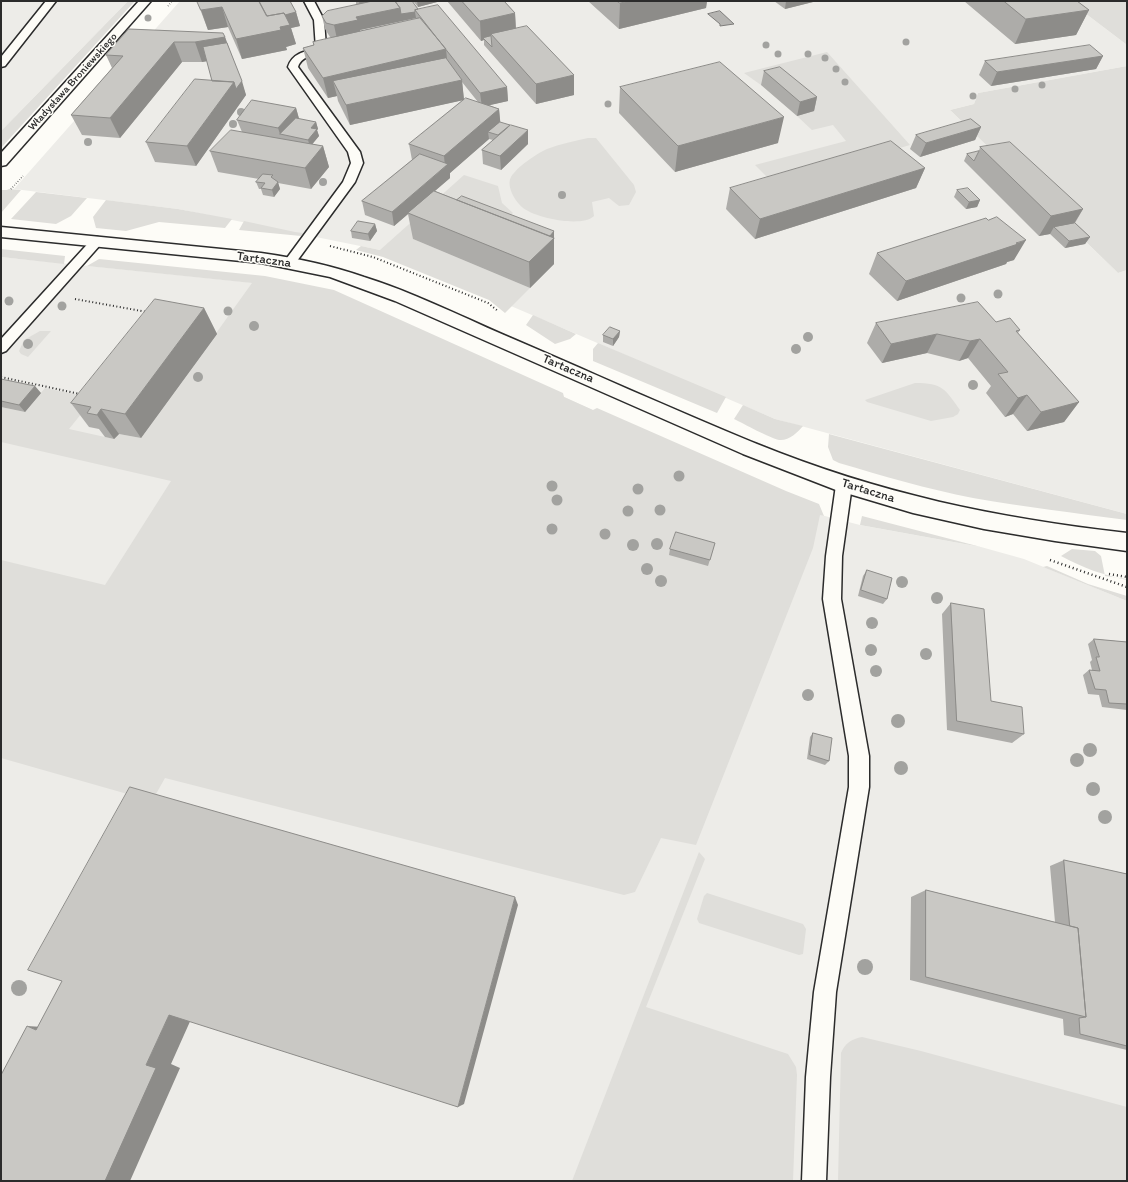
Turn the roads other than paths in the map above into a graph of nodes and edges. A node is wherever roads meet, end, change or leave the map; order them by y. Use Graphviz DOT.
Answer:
graph roads {
  1 [pos="51,1"];
  2 [pos="145,1"];
  3 [pos="308,1"];
  4 [pos="336,48"];
  5 [pos="321,51"];
  6 [pos="1,64"];
  7 [pos="1,162"];
  8 [pos="1,232"];
  9 [pos="97,241"];
  10 [pos="290,262"];
  11 [pos="1,348"];
  12 [pos="844,485"];
  13 [pos="1127,542"];
  14 [pos="814,1181"];
  1 -- 6 [label="lane"];
  2 -- 7 [label="street, Władysława Broniewskiego"];
  3 -- 5 [label="lane"];
  4 -- 5 [label="lane"];
  5 -- 10 [label="lane"];
  8 -- 9 [label="street, Tartaczna"];
  9 -- 10 [label="street, Tartaczna"];
  9 -- 11 [label="lane"];
  10 -- 12 [label="street, Tartaczna"];
  12 -- 13 [label="street, Tartaczna"];
  12 -- 14 [label="lane"];
}
